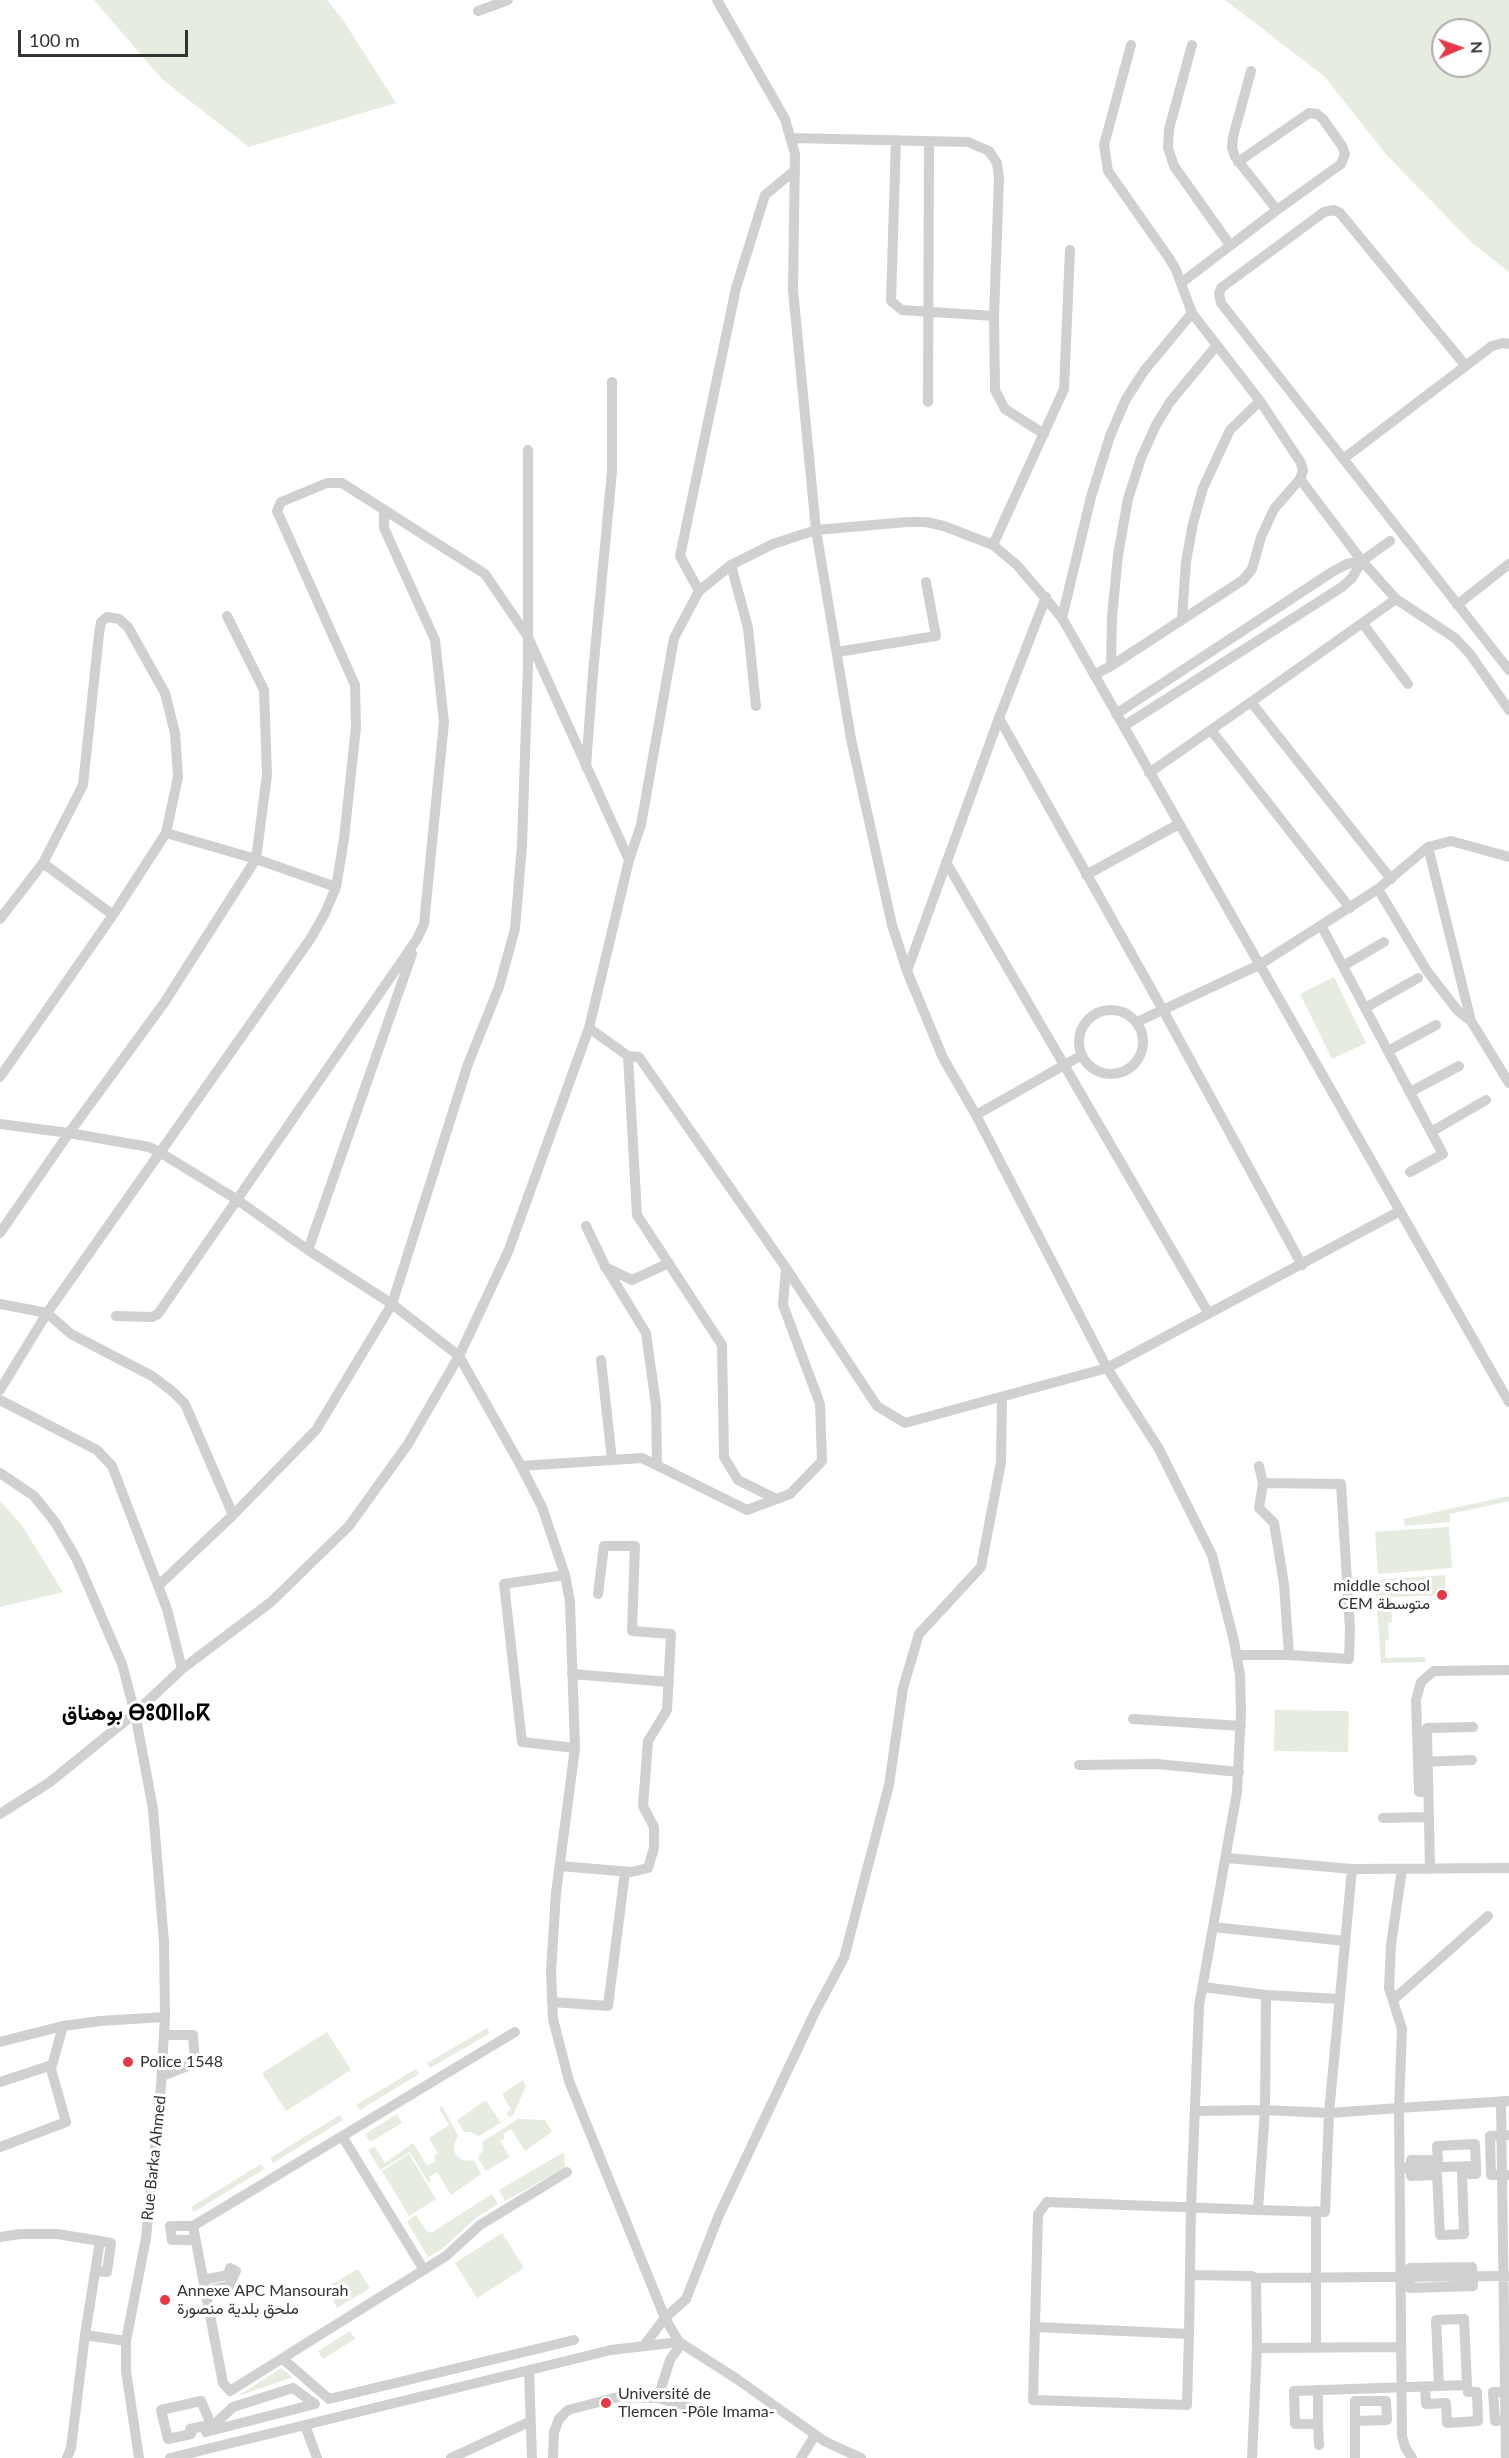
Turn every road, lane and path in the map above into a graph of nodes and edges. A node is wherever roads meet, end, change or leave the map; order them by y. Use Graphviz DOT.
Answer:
graph roads {
  1 [pos="507,0"];
  2 [pos="717,0"];
  3 [pos="478,11"];
  4 [pos="1131,45"];
  5 [pos="1192,45"];
  6 [pos="1251,71"];
  7 [pos="790,138"];
  8 [pos="896,140"];
  9 [pos="929,141"];
  10 [pos="1238,162"];
  11 [pos="794,171"];
  12 [pos="1277,210"];
  13 [pos="1230,245"];
  14 [pos="1070,250"];
  15 [pos="1182,283"];
  16 [pos="927,312"];
  17 [pos="1192,313"];
  18 [pos="994,315"];
  19 [pos="1509,344"];
  20 [pos="1217,345"];
  21 [pos="1465,365"];
  22 [pos="612,382"];
  23 [pos="1260,401"];
  24 [pos="928,402"];
  25 [pos="1044,434"];
  26 [pos="528,450"];
  27 [pos="1343,459"];
  28 [pos="1300,479"];
  29 [pos="384,511"];
  30 [pos="816,530"];
  31 [pos="1396,536"];
  32 [pos="993,545"];
  33 [pos="1362,561"];
  34 [pos="1509,564"];
  35 [pos="731,566"];
  36 [pos="926,582"];
  37 [pos="699,591"];
  38 [pos="1046,597"];
  39 [pos="1396,599"];
  40 [pos="1457,605"];
  41 [pos="227,616"];
  42 [pos="1062,618"];
  43 [pos="1182,618"];
  44 [pos="1363,624"];
  45 [pos="528,637"];
  46 [pos="837,652"];
  47 [pos="1111,666"];
  48 [pos="1509,670"];
  49 [pos="1094,675"];
  50 [pos="1407,684"];
  51 [pos="1251,702"];
  52 [pos="756,706"];
  53 [pos="1509,710"];
  54 [pos="1116,714"];
  55 [pos="999,718"];
  56 [pos="1124,726"];
  57 [pos="1211,730"];
  58 [pos="586,770"];
  59 [pos="1149,772"];
  60 [pos="1179,824"];
  61 [pos="166,833"];
  62 [pos="1428,847"];
  63 [pos="1509,857"];
  64 [pos="256,859"];
  65 [pos="629,860"];
  66 [pos="946,862"];
  67 [pos="42,863"];
  68 [pos="1086,875"];
  69 [pos="1391,879"];
  70 [pos="336,887"];
  71 [pos="1378,889"];
  72 [pos="1350,908"];
  73 [pos="113,915"];
  74 [pos="0,919"];
  75 [pos="1322,927"];
  76 [pos="417,939"];
  77 [pos="1384,942"];
  78 [pos="1259,965"];
  79 [pos="1343,966"];
  80 [pos="907,971"];
  81 [pos="1418,978"];
  82 [pos="1365,1008"];
  83 [pos="1163,1010"];
  84 [pos="1471,1021"];
  85 [pos="1137,1022"];
  86 [pos="1436,1025"];
  87 [pos="589,1028"];
  88 [pos="1388,1051"];
  89 [pos="1082,1055"];
  90 [pos="628,1056"];
  91 [pos="1066,1064"];
  92 [pos="1459,1066"];
  93 [pos="0,1077"];
  94 [pos="1509,1083"];
  95 [pos="1410,1092"];
  96 [pos="1486,1100"];
  97 [pos="976,1114"];
  98 [pos="0,1124"];
  99 [pos="69,1132"];
  100 [pos="1431,1132"];
  101 [pos="161,1153"];
  102 [pos="1410,1172"];
  103 [pos="236,1199"];
  104 [pos="1400,1211"];
  105 [pos="586,1226"];
  106 [pos="0,1233"];
  107 [pos="309,1250"];
  108 [pos="669,1263"];
  109 [pos="1302,1264"];
  110 [pos="605,1266"];
  111 [pos="786,1268"];
  112 [pos="0,1304"];
  113 [pos="392,1304"];
  114 [pos="47,1313"];
  115 [pos="1209,1314"];
  116 [pos="116,1316"];
  117 [pos="459,1356"];
  118 [pos="601,1360"];
  119 [pos="1107,1368"];
  120 [pos="0,1390"];
  121 [pos="1002,1397"];
  122 [pos="0,1400"];
  123 [pos="1509,1402"];
  124 [pos="612,1460"];
  125 [pos="657,1465"];
  126 [pos="521,1466"];
  127 [pos="1259,1466"];
  128 [pos="0,1473"];
  129 [pos="1263,1483"];
  130 [pos="776,1499"];
  131 [pos="233,1515"];
  132 [pos="565,1575"];
  133 [pos="158,1586"];
  134 [pos="598,1594"];
  135 [pos="1236,1655"];
  136 [pos="1289,1655"];
  137 [pos="182,1669"];
  138 [pos="1509,1670"];
  139 [pos="572,1674"];
  140 [pos="669,1682"];
  141 [pos="135,1713"];
  142 [pos="1133,1719"];
  143 [pos="1241,1726"];
  144 [pos="1473,1727"];
  145 [pos="575,1748"];
  146 [pos="1472,1760"];
  147 [pos="1423,1761"];
  148 [pos="1079,1765"];
  149 [pos="1239,1772"];
  150 [pos="0,1814"];
  151 [pos="1429,1817"];
  152 [pos="1383,1818"];
  153 [pos="1227,1858"];
  154 [pos="560,1866"];
  155 [pos="1509,1868"];
  156 [pos="1352,1869"];
  157 [pos="1402,1869"];
  158 [pos="1430,1869"];
  159 [pos="625,1872"];
  160 [pos="1488,1916"];
  161 [pos="1213,1927"];
  162 [pos="1346,1941"];
  163 [pos="1203,1987"];
  164 [pos="1266,1995"];
  165 [pos="1340,1999"];
  166 [pos="1392,2000"];
  167 [pos="552,2002"];
  168 [pos="165,2017"];
  169 [pos="63,2026"];
  170 [pos="515,2032"];
  171 [pos="164,2035"];
  172 [pos="0,2042"];
  173 [pos="52,2065"];
  174 [pos="162,2076"];
  175 [pos="0,2082"];
  176 [pos="1505,2101"];
  177 [pos="1399,2108"];
  178 [pos="1265,2110"];
  179 [pos="1195,2111"];
  180 [pos="1329,2113"];
  181 [pos="1505,2135"];
  182 [pos="342,2136"];
  183 [pos="0,2147"];
  184 [pos="1476,2166"];
  185 [pos="1406,2168"];
  186 [pos="567,2172"];
  187 [pos="1505,2175"];
  188 [pos="1506,2194"];
  189 [pos="1191,2207"];
  190 [pos="1258,2210"];
  191 [pos="1316,2211"];
  192 [pos="193,2226"];
  193 [pos="1506,2236"];
  194 [pos="0,2237"];
  195 [pos="195,2240"];
  196 [pos="424,2270"];
  197 [pos="1190,2275"];
  198 [pos="1473,2276"];
  199 [pos="1506,2276"];
  200 [pos="1256,2278"];
  201 [pos="1318,2278"];
  202 [pos="1405,2278"];
  203 [pos="665,2318"];
  204 [pos="1506,2320"];
  205 [pos="1035,2327"];
  206 [pos="1189,2334"];
  207 [pos="85,2335"];
  208 [pos="574,2340"];
  209 [pos="126,2341"];
  210 [pos="680,2343"];
  211 [pos="645,2344"];
  212 [pos="1257,2348"];
  213 [pos="1316,2348"];
  214 [pos="1401,2348"];
  215 [pos="283,2359"];
  216 [pos="1507,2363"];
  217 [pos="529,2370"];
  218 [pos="1506,2384"];
  219 [pos="1467,2385"];
  220 [pos="1439,2386"];
  221 [pos="1425,2387"];
  222 [pos="1401,2389"];
  223 [pos="1318,2390"];
  224 [pos="230,2391"];
  225 [pos="658,2398"];
  226 [pos="315,2404"];
  227 [pos="233,2407"];
  228 [pos="696,2409"];
  229 [pos="1506,2414"];
  230 [pos="332,2420"];
  231 [pos="1356,2421"];
  232 [pos="530,2422"];
  233 [pos="216,2423"];
  234 [pos="237,2424"];
  235 [pos="305,2424"];
  236 [pos="1318,2424"];
  237 [pos="206,2432"];
  238 [pos="815,2435"];
  239 [pos="240,2440"];
  240 [pos="1319,2445"];
  241 [pos="210,2448"];
  242 [pos="804,2457"];
  243 [pos="67,2458"];
  244 [pos="139,2458"];
  245 [pos="170,2458"];
  246 [pos="317,2458"];
  247 [pos="451,2458"];
  248 [pos="532,2458"];
  249 [pos="553,2458"];
  250 [pos="861,2458"];
  251 [pos="1252,2458"];
  252 [pos="1355,2458"];
  253 [pos="1412,2458"];
  254 [pos="1506,2458"];
  1 -- 3 [label="street"];
  2 -- 7 [label="street"];
  4 -- 15 [label="street"];
  5 -- 13 [label="street"];
  6 -- 10 [label="street"];
  7 -- 8 [label="street"];
  7 -- 11 [label="street"];
  8 -- 9 [label="street"];
  8 -- 16 [label="street"];
  9 -- 16 [label="street"];
  9 -- 18 [label="street"];
  10 -- 12 [label="street"];
  10 -- 12 [label="street"];
  11 -- 30 [label="street"];
  11 -- 37 [label="street"];
  12 -- 13 [label="street"];
  13 -- 15 [label="street"];
  14 -- 25 [label="street"];
  15 -- 17 [label="street"];
  16 -- 18 [label="street"];
  16 -- 24 [label="street"];
  17 -- 20 [label="street"];
  17 -- 42 [label="street"];
  18 -- 25 [label="street"];
  19 -- 21 [label="street"];
  20 -- 23 [label="street"];
  20 -- 47 [label="street"];
  21 -- 27 [label="street"];
  21 -- 27 [label="street"];
  22 -- 58 [label="street"];
  23 -- 28 [label="street"];
  23 -- 43 [label="street"];
  25 -- 32 [label="street"];
  26 -- 45 [label="street"];
  27 -- 31 [label="street"];
  28 -- 33 [label="street"];
  28 -- 43 [label="street"];
  29 -- 45 [label="street"];
  29 -- 70 [label="street"];
  29 -- 76 [label="street"];
  30 -- 32 [label="street"];
  30 -- 35 [label="street"];
  30 -- 46 [label="street"];
  31 -- 33 [label="street"];
  31 -- 40 [label="street"];
  32 -- 38 [label="street"];
  33 -- 39 [label="street"];
  33 -- 54 [label="street"];
  33 -- 56 [label="street"];
  34 -- 40 [label="street"];
  35 -- 37 [label="street"];
  35 -- 52 [label="street"];
  36 -- 46 [label="street"];
  37 -- 65 [label="street"];
  38 -- 42 [label="street"];
  38 -- 55 [label="street"];
  39 -- 44 [label="street"];
  39 -- 53 [label="street"];
  40 -- 48 [label="street"];
  41 -- 64 [label="street"];
  42 -- 49 [label="street"];
  43 -- 47 [label="street"];
  44 -- 50 [label="street"];
  44 -- 51 [label="street"];
  45 -- 58 [label="street"];
  45 -- 113 [label="street"];
  46 -- 80 [label="street"];
  47 -- 49 [label="street"];
  49 -- 54 [label="street"];
  51 -- 57 [label="street"];
  51 -- 69 [label="street"];
  54 -- 56 [label="street"];
  55 -- 66 [label="street"];
  55 -- 68 [label="street"];
  56 -- 59 [label="street"];
  57 -- 59 [label="street"];
  57 -- 72 [label="street"];
  58 -- 65 [label="street"];
  59 -- 60 [label="street"];
  60 -- 68 [label="street"];
  60 -- 78 [label="street"];
  61 -- 64 [label="street"];
  61 -- 67 [label="street"];
  61 -- 73 [label="street"];
  62 -- 63 [label="street"];
  62 -- 69 [label="street"];
  62 -- 84 [label="street"];
  64 -- 70 [label="street"];
  64 -- 99 [label="street"];
  65 -- 87 [label="street"];
  66 -- 80 [label="street"];
  66 -- 91 [label="street"];
  67 -- 73 [label="street"];
  67 -- 74 [label="street"];
  68 -- 83 [label="street"];
  69 -- 71 [label="street"];
  70 -- 101 [label="street"];
  71 -- 72 [label="street"];
  71 -- 84 [label="street"];
  72 -- 75 [label="street"];
  73 -- 93 [label="street"];
  75 -- 78 [label="street"];
  75 -- 79 [label="street"];
  76 -- 103 [label="street"];
  76 -- 107 [label="street"];
  77 -- 79 [label="street"];
  78 -- 83 [label="street"];
  78 -- 104 [label="street"];
  79 -- 82 [label="street"];
  80 -- 97 [label="street"];
  81 -- 82 [label="street"];
  82 -- 88 [label="street"];
  83 -- 85 [label="street"];
  83 -- 109 [label="street"];
  84 -- 94 [label="street"];
  85 -- 89 [label="street"];
  85 -- 89 [label="street"];
  86 -- 88 [label="street"];
  87 -- 90 [label="street"];
  87 -- 117 [label="street"];
  88 -- 95 [label="street"];
  89 -- 91 [label="street"];
  90 -- 108 [label="street"];
  90 -- 111 [label="street"];
  91 -- 97 [label="street"];
  91 -- 115 [label="street"];
  92 -- 95 [label="street"];
  95 -- 100 [label="street"];
  96 -- 100 [label="street"];
  97 -- 119 [label="street"];
  98 -- 99 [label="street"];
  99 -- 101 [label="street"];
  99 -- 106 [label="street"];
  100 -- 102 [label="street"];
  101 -- 103 [label="street"];
  101 -- 114 [label="street"];
  103 -- 107 [label="street"];
  103 -- 116 [label="street"];
  104 -- 109 [label="street"];
  104 -- 123 [label="street"];
  105 -- 110 [label="street"];
  107 -- 113 [label="street"];
  108 -- 110 [label="street"];
  108 -- 130 [label="street"];
  109 -- 115 [label="street"];
  110 -- 125 [label="street"];
  111 -- 121 [label="street"];
  111 -- 130 [label="street"];
  112 -- 114 [label="street"];
  113 -- 117 [label="street"];
  113 -- 131 [label="street"];
  114 -- 120 [label="street"];
  114 -- 131 [label="street"];
  115 -- 119 [label="street"];
  117 -- 126 [label="street"];
  117 -- 137 [label="street"];
  118 -- 124 [label="street"];
  119 -- 121 [label="street"];
  119 -- 135 [label="street"];
  121 -- 203 [label="street"];
  122 -- 133 [label="street"];
  124 -- 125 [label="street"];
  124 -- 126 [label="street"];
  125 -- 130 [label="street"];
  126 -- 132 [label="street"];
  127 -- 129 [label="street"];
  128 -- 141 [label="street, Rue Barka Ahmed"];
  129 -- 136 [label="street"];
  129 -- 136 [label="street"];
  131 -- 133 [label="street"];
  132 -- 139 [label="street"];
  132 -- 145 [label="street"];
  133 -- 137 [label="street"];
  134 -- 140 [label="street"];
  135 -- 136 [label="street"];
  135 -- 143 [label="street"];
  137 -- 141 [label="street"];
  138 -- 147 [label="street"];
  139 -- 140 [label="street"];
  139 -- 145 [label="street"];
  140 -- 159 [label="street"];
  141 -- 150 [label="street"];
  141 -- 168 [label="street, Rue Barka Ahmed"];
  142 -- 143 [label="street"];
  143 -- 149 [label="street"];
  144 -- 147 [label="street"];
  145 -- 154 [label="street"];
  146 -- 147 [label="street"];
  147 -- 151 [label="street"];
  148 -- 149 [label="street"];
  149 -- 153 [label="street"];
  151 -- 152 [label="street"];
  151 -- 158 [label="street"];
  153 -- 156 [label="street"];
  153 -- 161 [label="street"];
  154 -- 159 [label="street"];
  154 -- 167 [label="street"];
  155 -- 158 [label="street"];
  156 -- 157 [label="street"];
  156 -- 162 [label="street"];
  157 -- 158 [label="street"];
  157 -- 166 [label="street"];
  159 -- 167 [label="street"];
  160 -- 166 [label="street"];
  161 -- 162 [label="street"];
  161 -- 163 [label="street"];
  162 -- 165 [label="street"];
  163 -- 164 [label="street"];
  163 -- 179 [label="street"];
  164 -- 165 [label="street"];
  164 -- 178 [label="street"];
  165 -- 180 [label="street"];
  166 -- 177 [label="street"];
  167 -- 203 [label="street"];
  168 -- 169 [label="street"];
  168 -- 171 [label="street, Rue Barka Ahmed"];
  169 -- 172 [label="street"];
  169 -- 173 [label="street"];
  170 -- 182 [label="street"];
  171 -- 174 [label="street, Rue Barka Ahmed"];
  171 -- 174 [label="street"];
  173 -- 175 [label="street"];
  173 -- 183 [label="street"];
  174 -- 209 [label="street, Rue Barka Ahmed"];
  176 -- 177 [label="street"];
  176 -- 181 [label="street"];
  177 -- 180 [label="street"];
  177 -- 185 [label="street"];
  178 -- 179 [label="street"];
  178 -- 180 [label="street"];
  178 -- 190 [label="street"];
  179 -- 189 [label="street"];
  180 -- 191 [label="street"];
  181 -- 187 [label="street"];
  182 -- 192 [label="street"];
  182 -- 196 [label="street"];
  184 -- 185 [label="street"];
  184 -- 185 [label="street"];
  184 -- 185 [label="street"];
  185 -- 202 [label="street"];
  186 -- 196 [label="street"];
  187 -- 188 [label="street"];
  188 -- 193 [label="street"];
  189 -- 190 [label="street"];
  189 -- 197 [label="street"];
  189 -- 205 [label="street"];
  190 -- 191 [label="street"];
  191 -- 201 [label="street"];
  192 -- 195 [label="street"];
  192 -- 195 [label="street"];
  193 -- 199 [label="street"];
  194 -- 207 [label="street"];
  195 -- 224 [label="street"];
  196 -- 215 [label="street"];
  197 -- 200 [label="street"];
  197 -- 206 [label="street"];
  198 -- 199 [label="street"];
  198 -- 202 [label="street"];
  198 -- 202 [label="street"];
  199 -- 204 [label="street"];
  200 -- 201 [label="street"];
  200 -- 212 [label="street"];
  201 -- 202 [label="street"];
  201 -- 213 [label="street"];
  202 -- 214 [label="street"];
  203 -- 210 [label="street"];
  203 -- 211 [label="street"];
  204 -- 216 [label="street"];
  205 -- 206 [label="street"];
  205 -- 206 [label="street"];
  207 -- 209 [label="street"];
  207 -- 243 [label="street"];
  208 -- 215 [label="street"];
  209 -- 244 [label="street, Rue Barka Ahmed"];
  210 -- 211 [label="street"];
  210 -- 225 [label="street"];
  210 -- 238 [label="street"];
  211 -- 217 [label="street"];
  212 -- 213 [label="street"];
  212 -- 251 [label="street"];
  213 -- 214 [label="street"];
  214 -- 222 [label="street"];
  215 -- 224 [label="street"];
  216 -- 218 [label="street"];
  217 -- 230 [label="street"];
  217 -- 232 [label="street"];
  218 -- 229 [label="street"];
  219 -- 220 [label="street"];
  219 -- 220 [label="street"];
  219 -- 221 [label="street"];
  220 -- 221 [label="street"];
  221 -- 222 [label="street"];
  222 -- 223 [label="street"];
  222 -- 253 [label="street"];
  223 -- 236 [label="street"];
  223 -- 236 [label="street"];
  224 -- 227 [label="street"];
  225 -- 228 [label="street"];
  225 -- 249 [label="street"];
  226 -- 227 [label="street"];
  226 -- 230 [label="street"];
  226 -- 234 [label="street"];
  227 -- 233 [label="street"];
  227 -- 234 [label="street"];
  229 -- 254 [label="street"];
  230 -- 235 [label="street"];
  231 -- 252 [label="street"];
  232 -- 247 [label="street"];
  232 -- 248 [label="street"];
  233 -- 237 [label="street"];
  233 -- 237 [label="street"];
  234 -- 237 [label="street"];
  234 -- 239 [label="street"];
  235 -- 239 [label="street"];
  235 -- 246 [label="street"];
  236 -- 240 [label="street"];
  237 -- 241 [label="street"];
  238 -- 242 [label="street"];
  238 -- 250 [label="street"];
  239 -- 241 [label="street"];
  241 -- 245 [label="street"];
}
